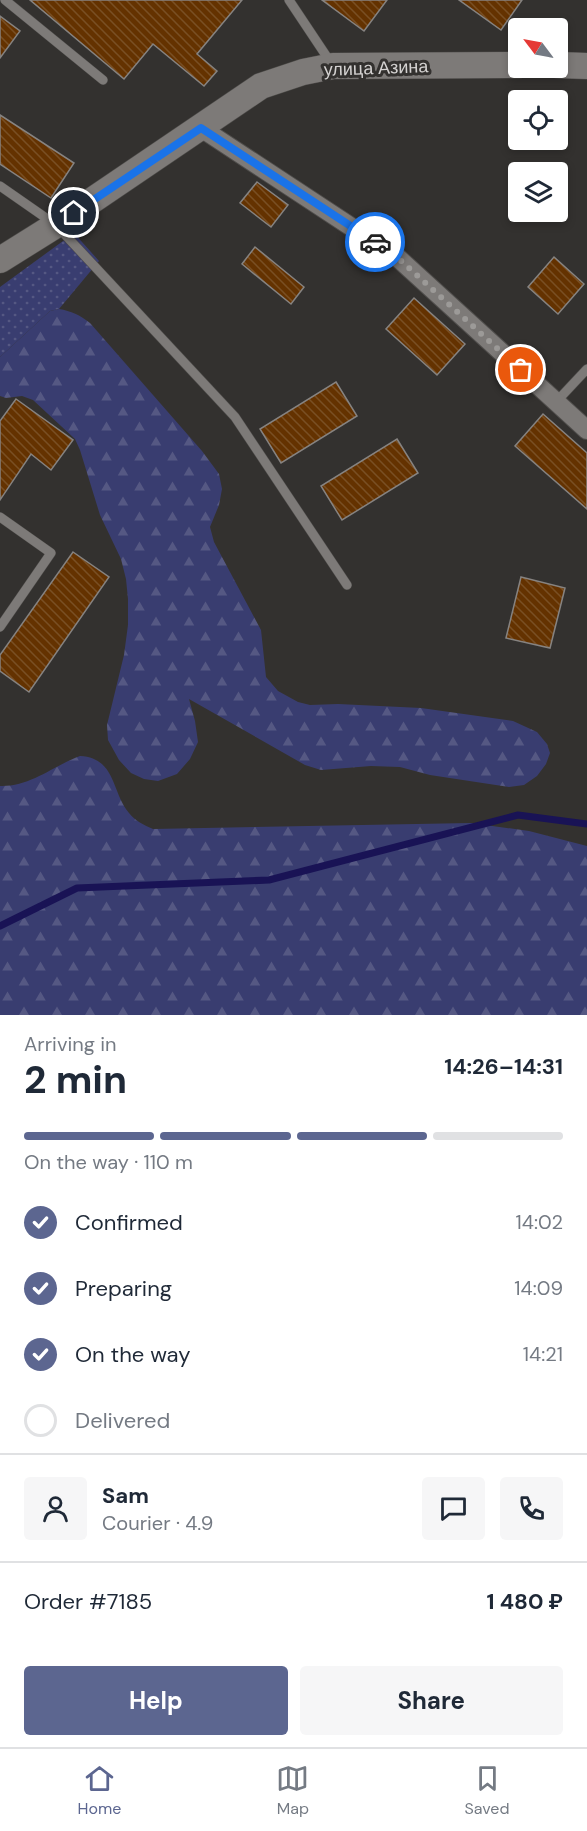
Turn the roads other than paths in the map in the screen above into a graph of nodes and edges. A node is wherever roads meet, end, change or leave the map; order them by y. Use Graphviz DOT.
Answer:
graph roads {
  1 [pos="5,0"];
  2 [pos="289,0"];
  3 [pos="508,65"];
  4 [pos="568,65"];
  5 [pos="333,66"];
  6 [pos="587,66"];
  7 [pos="103,80"];
  8 [pos="201,128"];
  9 [pos="0,186"];
  10 [pos="56,225"];
  11 [pos="0,260"];
  12 [pos="587,369"];
  13 [pos="556,402"];
  14 [pos="587,430"];
  15 [pos="0,517"];
  16 [pos="347,585"];
  17 [pos="0,627"];
  1 -- 7 [label="lane"];
  2 -- 5 [label="lane"];
  3 -- 5 [label="street, улица Азина"];
  4 -- 6 [label="street"];
  5 -- 8 [label="street, улица Азина"];
  8 -- 10 [label="street, улица Азина"];
  8 -- 13 [label="street"];
  9 -- 10 [label="lane"];
  10 -- 11 [label="street, улица Азина"];
  10 -- 16 [label="lane"];
  12 -- 13 [label="lane"];
  13 -- 14 [label="street"];
  15 -- 17 [label="lane"];
}
